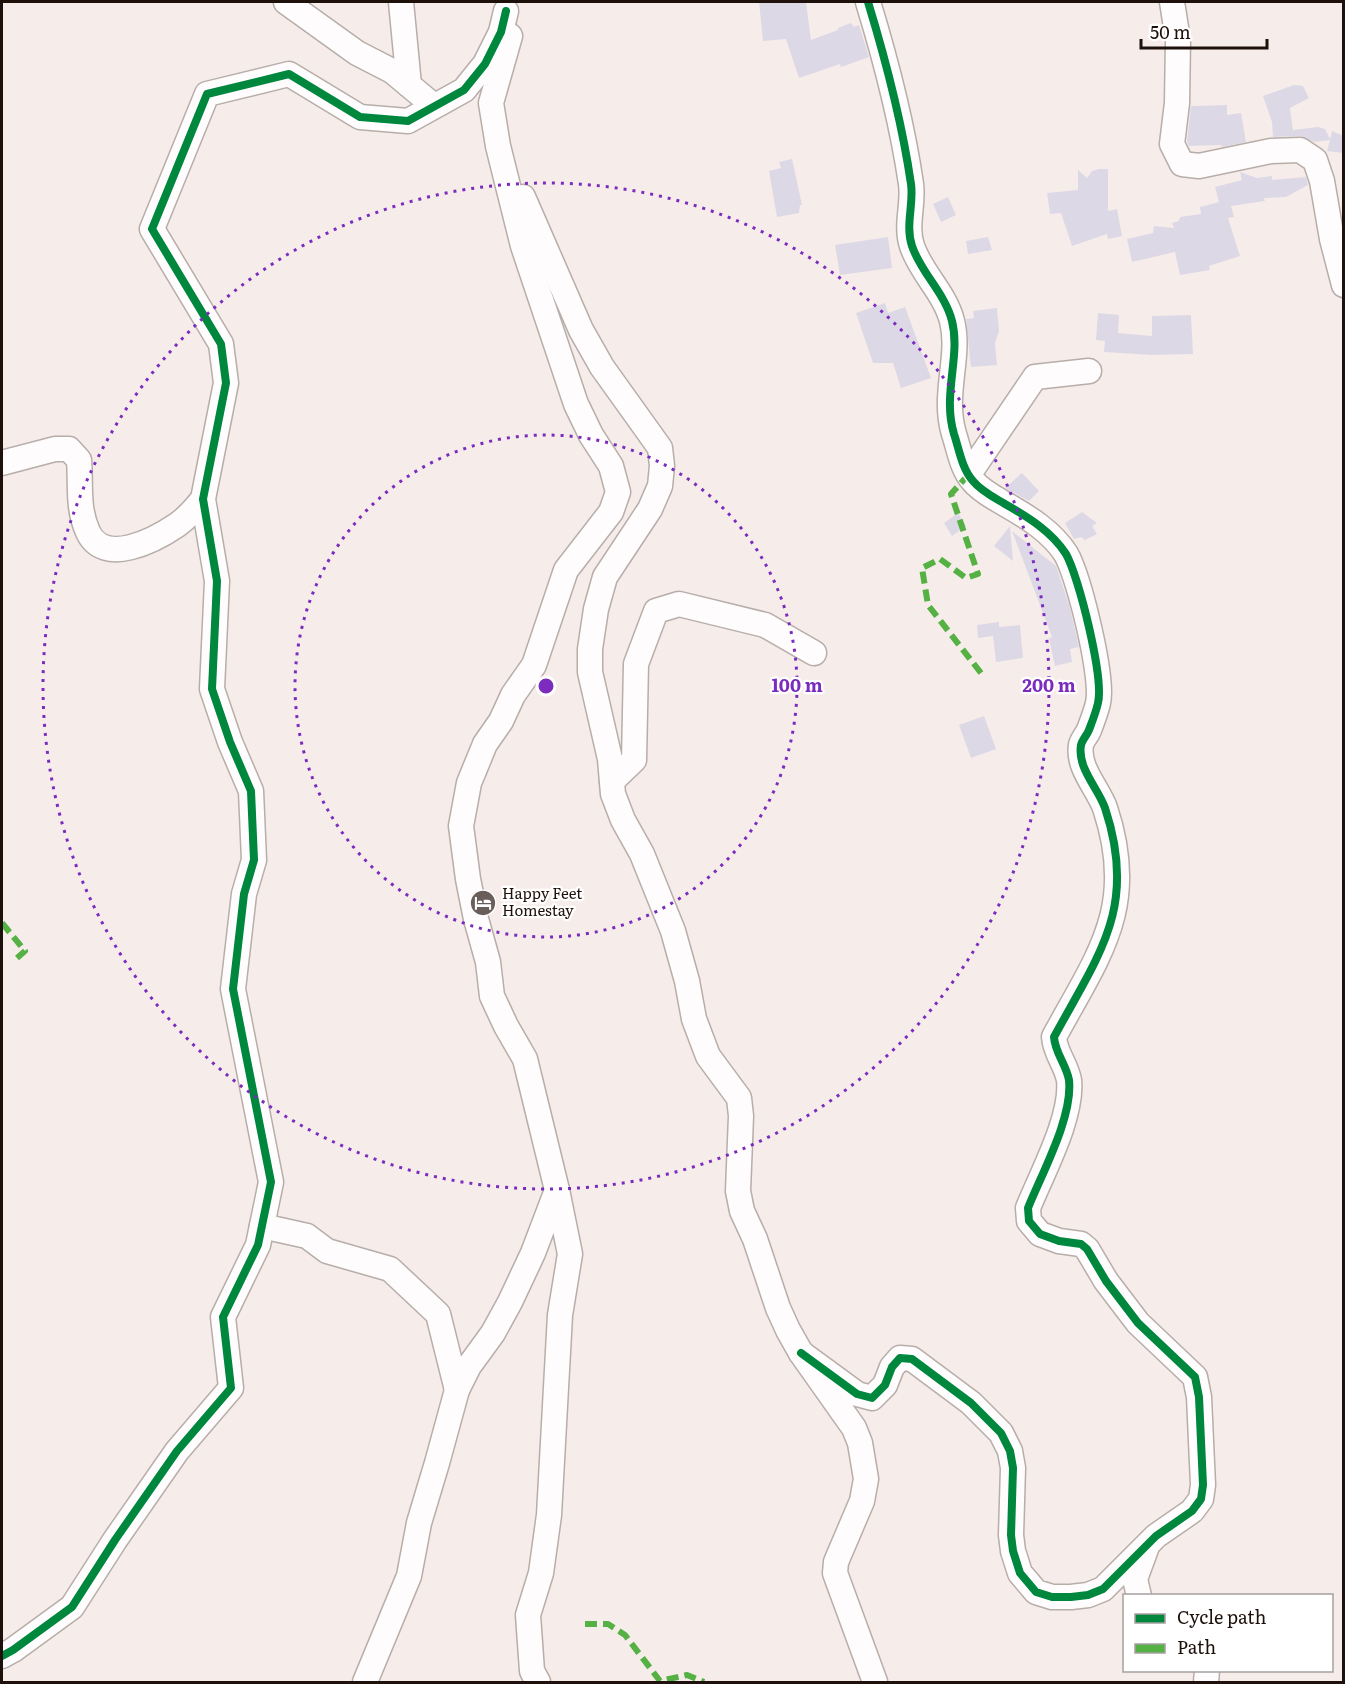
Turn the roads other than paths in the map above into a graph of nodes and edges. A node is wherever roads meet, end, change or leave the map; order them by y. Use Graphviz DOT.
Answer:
graph roads {
  1 [pos="286,2"];
  2 [pos="401,2"];
  3 [pos="868,2"];
  4 [pos="1172,2"];
  5 [pos="505,6"];
  6 [pos="409,85"];
  7 [pos="434,106"];
  8 [pos="498,146"];
  9 [pos="1344,285"];
  10 [pos="1089,372"];
  11 [pos="2,463"];
  12 [pos="969,474"];
  13 [pos="203,499"];
  14 [pos="814,653"];
  15 [pos="612,781"];
  16 [pos="557,1191"];
  17 [pos="262,1226"];
  18 [pos="801,1353"];
  19 [pos="457,1390"];
  20 [pos="1148,1544"];
  21 [pos="1139,1594"];
  22 [pos="2,1656"];
  23 [pos="365,1683"];
  24 [pos="538,1683"];
  25 [pos="875,1683"];
  1 -- 6 [label="street"];
  2 -- 6 [label="street"];
  3 -- 12 [label="street"];
  4 -- 9 [label="street"];
  5 -- 7 [label="street"];
  5 -- 8 [label="street"];
  6 -- 7 [label="street"];
  7 -- 13 [label="street"];
  8 -- 15 [label="street"];
  8 -- 16 [label="street"];
  10 -- 12 [label="street"];
  11 -- 13 [label="street"];
  12 -- 20 [label="street"];
  13 -- 17 [label="street"];
  14 -- 15 [label="street"];
  15 -- 18 [label="street"];
  16 -- 19 [label="street"];
  16 -- 24 [label="street"];
  17 -- 19 [label="street"];
  17 -- 22 [label="street"];
  18 -- 20 [label="street"];
  18 -- 25 [label="street"];
  19 -- 23 [label="street"];
  20 -- 21 [label="street"];
}
